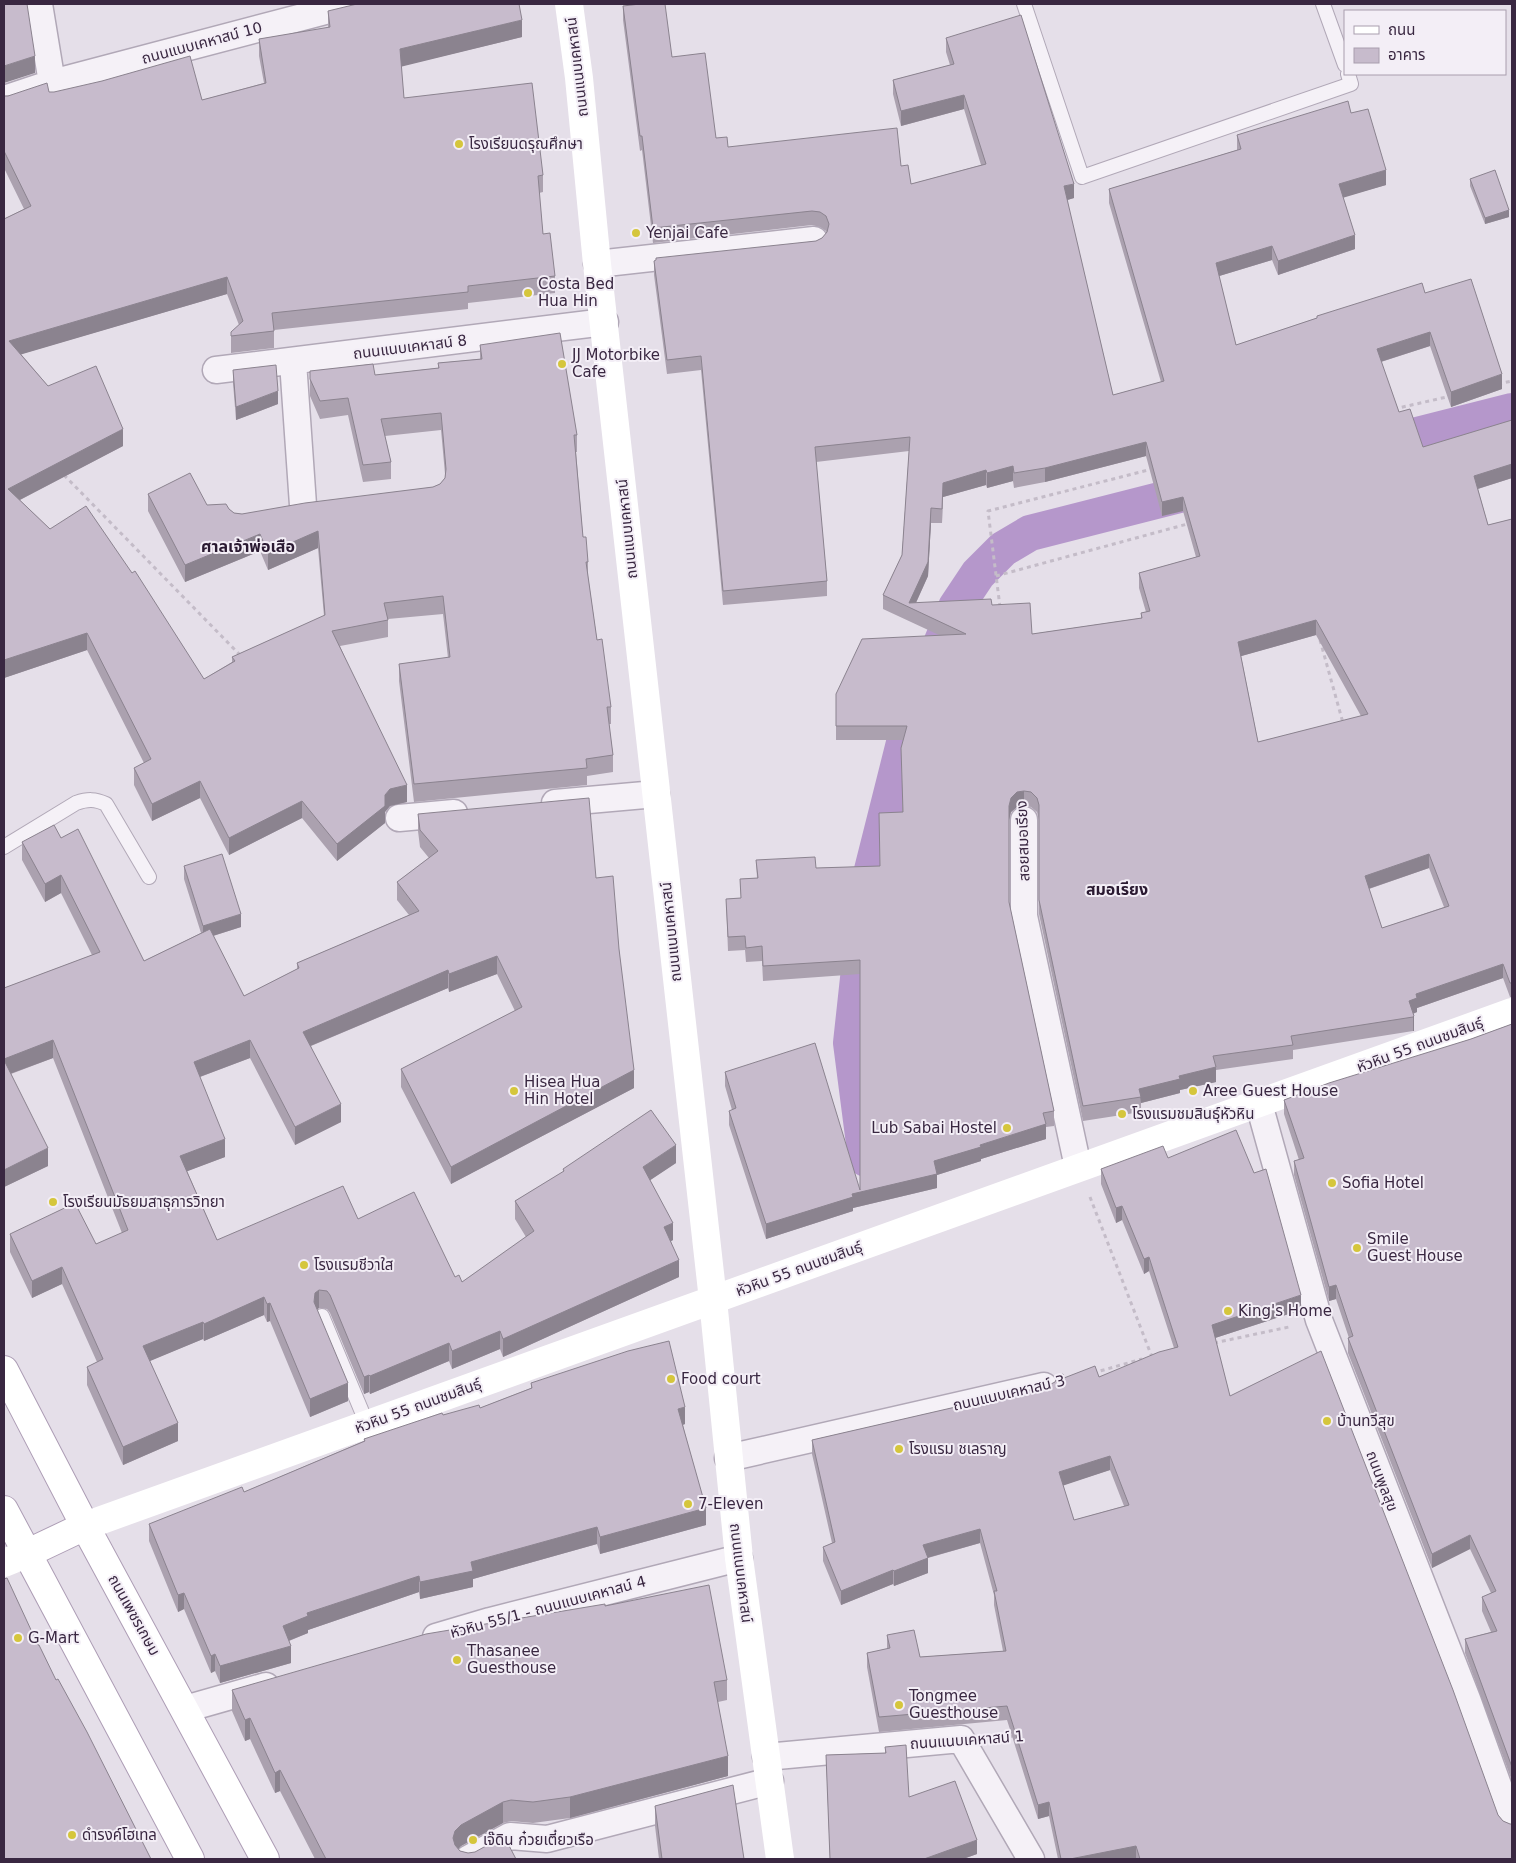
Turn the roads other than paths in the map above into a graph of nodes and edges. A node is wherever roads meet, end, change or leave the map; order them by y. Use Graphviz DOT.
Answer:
graph roads {
  1 [pos="39,4"];
  2 [pos="352,4"];
  3 [pos="569,4"];
  4 [pos="1024,4"];
  5 [pos="1323,4"];
  6 [pos="1344,62"];
  7 [pos="1348,75"];
  8 [pos="52,83"];
  9 [pos="4,99"];
  10 [pos="814,240"];
  11 [pos="597,264"];
  12 [pos="604,322"];
  13 [pos="293,362"];
  14 [pos="216,370"];
  15 [pos="276,510"];
  16 [pos="656,794"];
  17 [pos="527,806"];
  18 [pos="478,810"];
  19 [pos="399,818"];
  20 [pos="1024,820"];
  21 [pos="4,847"];
  22 [pos="149,877"];
  23 [pos="1512,1012"];
  24 [pos="1259,1104"];
  25 [pos="1078,1167"];
  26 [pos="713,1300"];
  27 [pos="322,1316"];
  28 [pos="4,1370"];
  29 [pos="1044,1386"];
  30 [pos="367,1424"];
  31 [pos="728,1458"];
  32 [pos="4,1510"];
  33 [pos="86,1526"];
  34 [pos="15,1558"];
  35 [pos="739,1558"];
  36 [pos="414,1643"];
  37 [pos="290,1679"];
  38 [pos="185,1709"];
  39 [pos="768,1769"];
  40 [pos="1512,1824"];
  41 [pos="190,1859"];
  42 [pos="265,1859"];
  43 [pos="468,1859"];
  44 [pos="780,1859"];
  45 [pos="1031,1859"];
  1 -- 8 [label="street"];
  2 -- 8 [label="street, ถนนแนบเคหาสน์ 10"];
  3 -- 11 [label="street, ถนนแนบเคหาสน์"];
  4 -- 7 [label="lane"];
  5 -- 6 [label="lane"];
  8 -- 9 [label="street, ถนนแนบเคหาสน์ 10"];
  10 -- 11 [label="street"];
  11 -- 12 [label="street, ถนนแนบเคหาสน์"];
  12 -- 13 [label="street, ถนนแนบเคหาสน์ 8"];
  12 -- 16 [label="street, ถนนแนบเคหาสน์"];
  13 -- 14 [label="street, ถนนแนบเคหาสน์ 8"];
  13 -- 15 [label="street"];
  16 -- 17 [label="street"];
  16 -- 26 [label="street, ถนนแนบเคหาสน์"];
  18 -- 19 [label="street"];
  20 -- 25 [label="street, สอยสมอเรียง"];
  21 -- 22 [label="lane"];
  23 -- 24 [label="street, หัวหิน 55 ถนนชมสินธุ์"];
  24 -- 25 [label="street, หัวหิน 55 ถนนชมสินธุ์"];
  24 -- 40 [label="street, ถนนพูลสุข"];
  25 -- 26 [label="street, หัวหิน 55 ถนนชมสินธุ์"];
  26 -- 30 [label="street, หัวหิน 55 ถนนชมสินธุ์"];
  26 -- 31 [label="street, ถนนแนบเคหาสน์"];
  27 -- 30 [label="lane"];
  28 -- 33 [label="street, ถนนเพชรเกษม"];
  29 -- 31 [label="street, ถนนแนบเคหาสน์ 3"];
  30 -- 33 [label="street, หัวหิน 55 ถนนชมสินธุ์"];
  31 -- 35 [label="street, ถนนแนบเคหาสน์"];
  32 -- 34 [label="street"];
  33 -- 34 [label="street, หัวหิน 55 ถนนชมสินธุ์"];
  33 -- 38 [label="street, ถนนเพชรเกษม"];
  34 -- 41 [label="street"];
  35 -- 36 [label="street, หัวหิน 55/1 - ถนนแนบเคหาสน์ 4"];
  35 -- 39 [label="street, ถนนแนบเคหาสน์"];
  37 -- 38 [label="street"];
  38 -- 42 [label="street, ถนนเพชรเกษม"];
  39 -- 43 [label="street, ถนนแนบเคหาสน์ 1"];
  39 -- 44 [label="street, ถนนแนบเคหาสน์"];
  39 -- 45 [label="street, ถนนแนบเคหาสน์ 1"];
}
